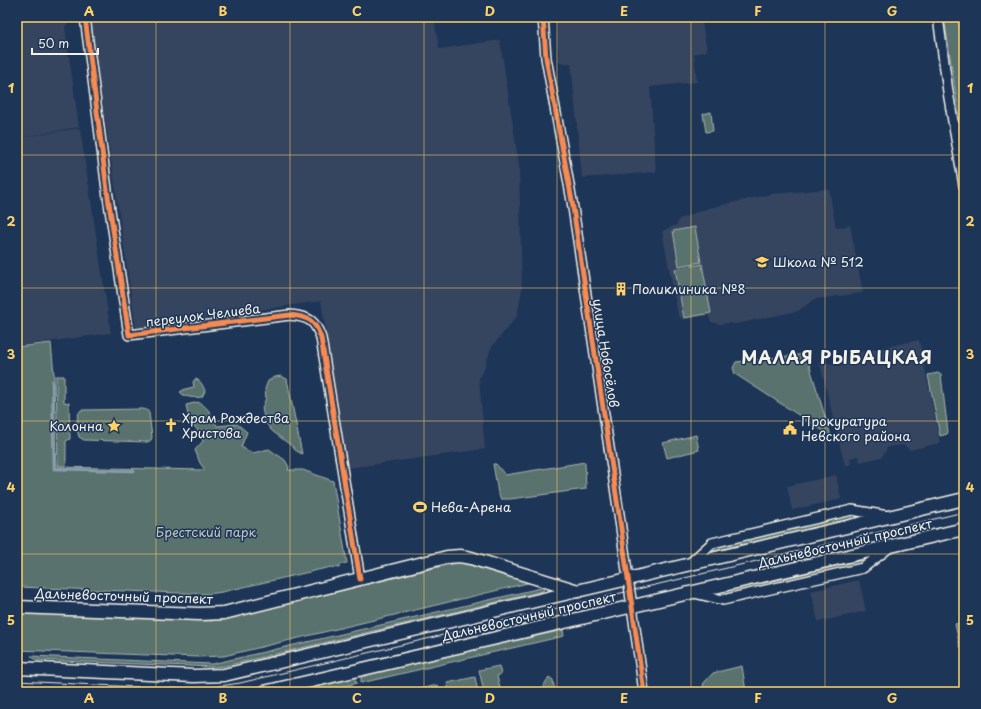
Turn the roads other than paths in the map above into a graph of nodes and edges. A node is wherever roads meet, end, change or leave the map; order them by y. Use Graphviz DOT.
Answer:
graph roads {
  1 [pos="85,17"];
  2 [pos="543,17"];
  3 [pos="938,17"];
  4 [pos="964,186"];
  5 [pos="964,499"];
  6 [pos="964,529"];
  7 [pos="360,579"];
  8 [pos="629,579"];
  9 [pos="579,591"];
  10 [pos="17,607"];
  11 [pos="632,607"];
  12 [pos="17,668"];
  13 [pos="264,692"];
  14 [pos="644,692"];
  1 -- 7 [label="street, переулок Челиева"];
  2 -- 8 [label="street, улица Новосёлов"];
  3 -- 4 [label="street"];
  5 -- 8 [label="main road, Дальневосточный проспект"];
  6 -- 11 [label="main road, Дальневосточный проспект"];
  7 -- 9 [label="main road, Дальневосточный проспект"];
  7 -- 10 [label="main road, Дальневосточный проспект"];
  8 -- 9 [label="main road, Дальневосточный проспект"];
  8 -- 11 [label="street, улица Новосёлов"];
  9 -- 12 [label="main road, Дальневосточный проспект"];
  11 -- 13 [label="main road, Дальневосточный проспект"];
  11 -- 14 [label="street, улица Новосёлов"];
}
